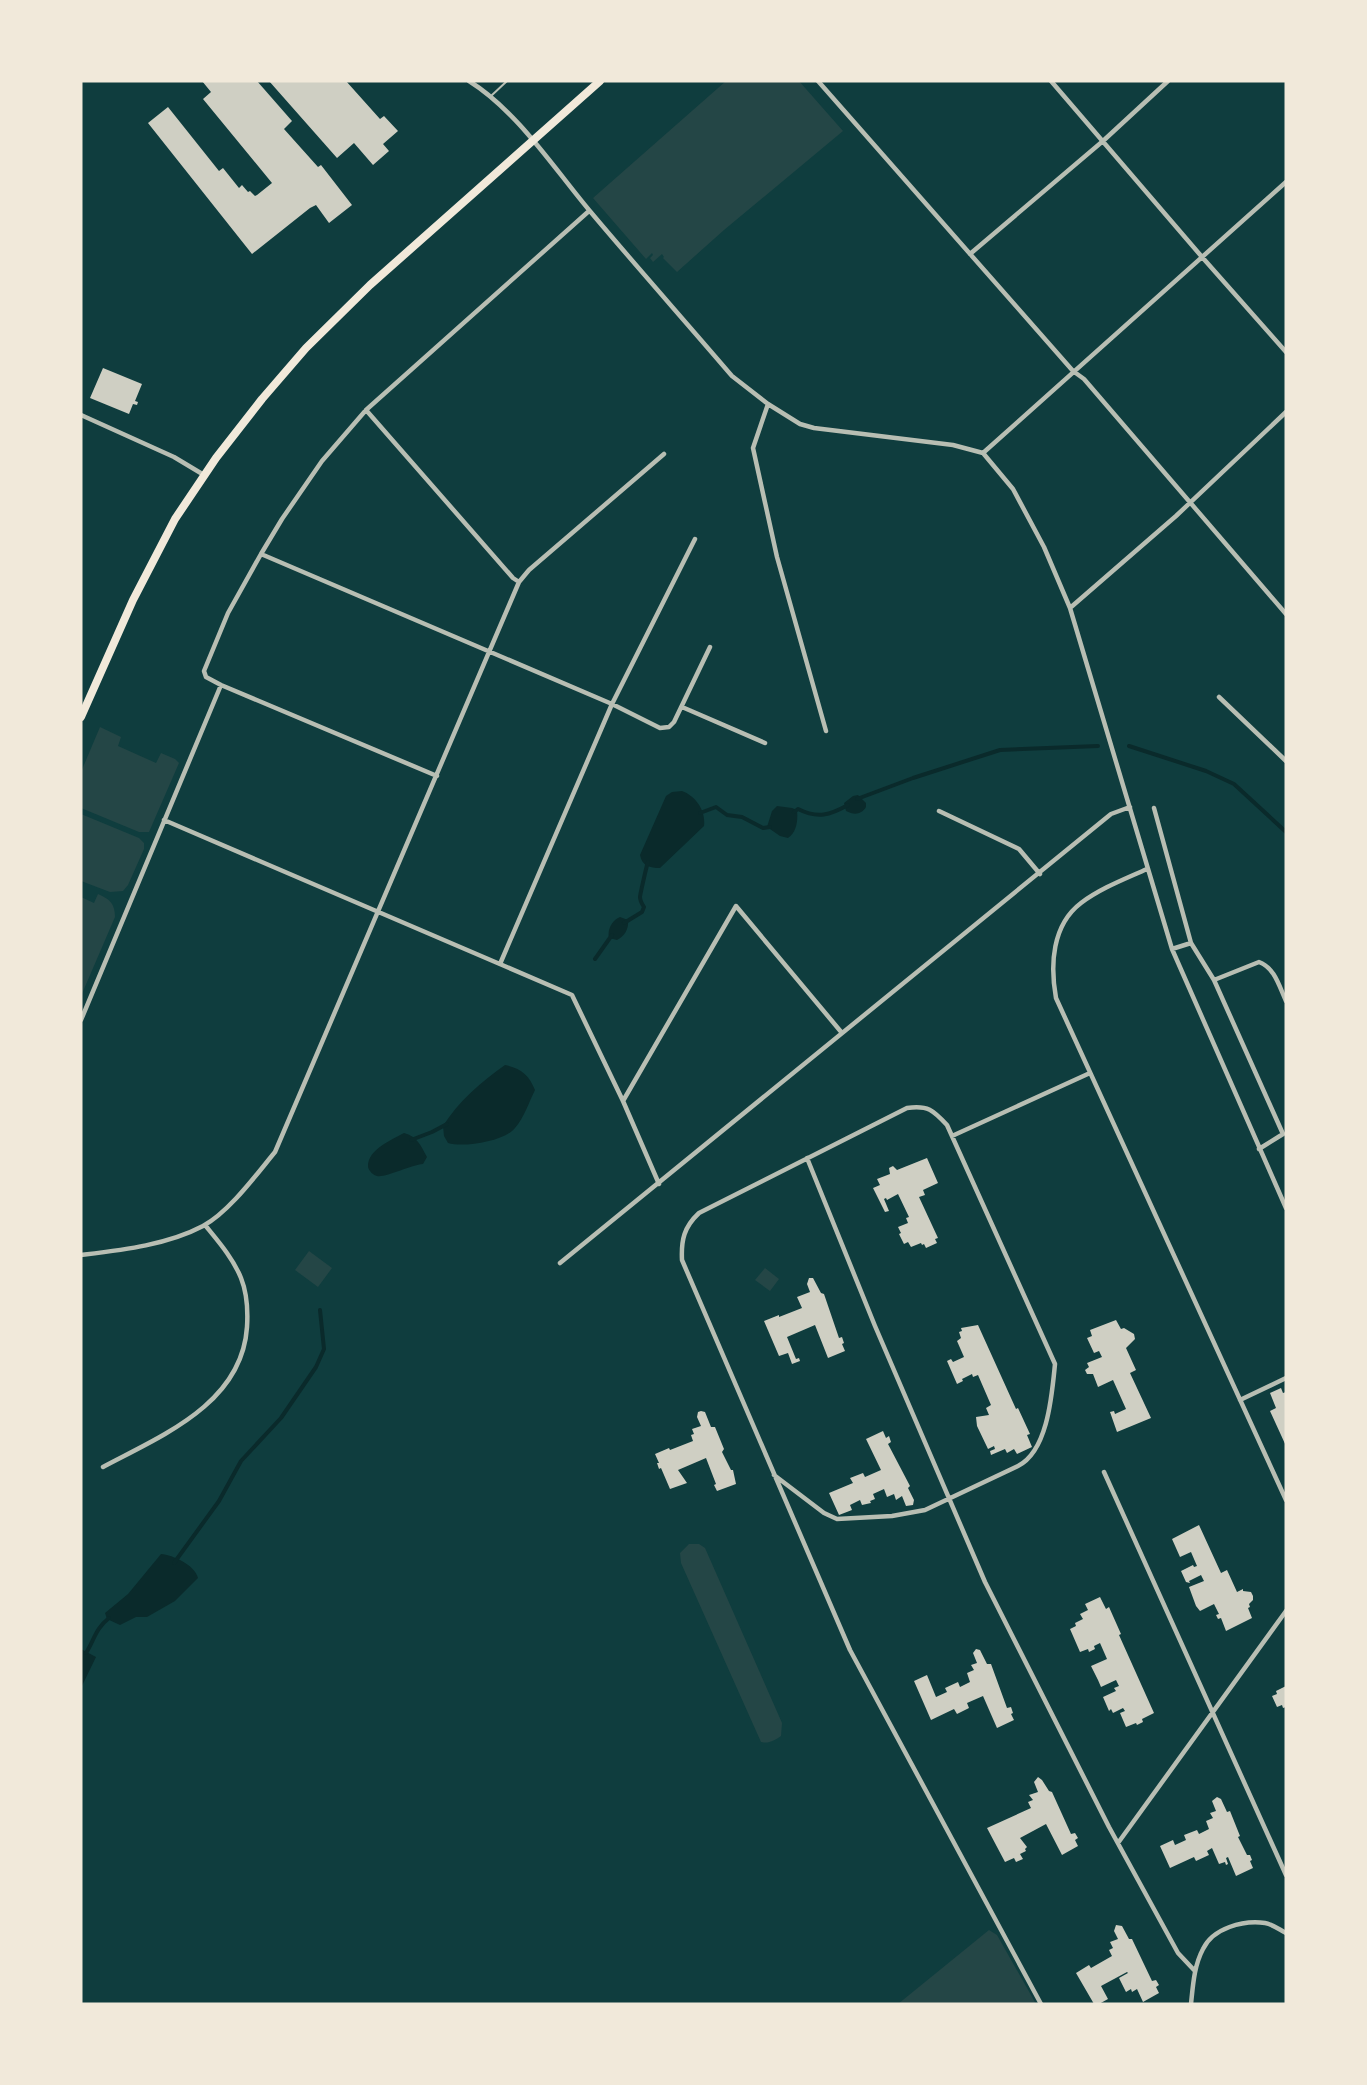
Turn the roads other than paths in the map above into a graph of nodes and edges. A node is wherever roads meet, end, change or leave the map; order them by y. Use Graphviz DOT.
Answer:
graph roads {
  1 [pos="469,81"];
  2 [pos="507,81"];
  3 [pos="600,81"];
  4 [pos="818,81"];
  5 [pos="1051,81"];
  6 [pos="1168,81"];
  7 [pos="491,96"];
  8 [pos="533,141"];
  9 [pos="1103,141"];
  10 [pos="1286,182"];
  11 [pos="590,210"];
  12 [pos="970,254"];
  13 [pos="1202,257"];
  14 [pos="1286,352"];
  15 [pos="1073,371"];
  16 [pos="768,404"];
  17 [pos="366,410"];
  18 [pos="1286,412"];
  19 [pos="81,416"];
  20 [pos="983,453"];
  21 [pos="664,454"];
  22 [pos="204,475"];
  23 [pos="1189,502"];
  24 [pos="695,539"];
  25 [pos="261,554"];
  26 [pos="519,582"];
  27 [pos="1070,608"];
  28 [pos="1286,614"];
  29 [pos="710,647"];
  30 [pos="489,652"];
  31 [pos="221,685"];
  32 [pos="1218,697"];
  33 [pos="612,704"];
  34 [pos="682,707"];
  35 [pos="81,717"];
  36 [pos="826,731"];
  37 [pos="765,743"];
  38 [pos="1286,761"];
  39 [pos="437,777"];
  40 [pos="1130,807"];
  41 [pos="1154,808"];
  42 [pos="939,811"];
  43 [pos="164,820"];
  44 [pos="1147,869"];
  45 [pos="1040,874"];
  46 [pos="379,911"];
  47 [pos="1191,943"];
  48 [pos="1172,949"];
  49 [pos="500,964"];
  50 [pos="1214,980"];
  51 [pos="1286,1001"];
  52 [pos="81,1020"];
  53 [pos="842,1033"];
  54 [pos="1090,1073"];
  55 [pos="623,1101"];
  56 [pos="1284,1133"];
  57 [pos="952,1136"];
  58 [pos="1259,1149"];
  59 [pos="807,1158"];
  60 [pos="659,1184"];
  61 [pos="1286,1208"];
  62 [pos="205,1225"];
  63 [pos="81,1255"];
  64 [pos="561,1263"];
  65 [pos="1286,1378"];
  66 [pos="1240,1400"];
  67 [pos="103,1467"];
  68 [pos="1104,1472"];
  69 [pos="774,1475"];
  70 [pos="950,1499"];
  71 [pos="1286,1500"];
  72 [pos="1286,1611"];
  73 [pos="1212,1712"];
  74 [pos="1118,1843"];
  75 [pos="1286,1875"];
  76 [pos="1286,1933"];
  77 [pos="1194,1970"];
  78 [pos="1041,2004"];
  79 [pos="1191,2004"];
  1 -- 7 [label="street"];
  2 -- 7 [label="lane"];
  3 -- 8 [label="main road"];
  4 -- 12 [label="street"];
  5 -- 9 [label="street"];
  6 -- 9 [label="street"];
  7 -- 8 [label="street"];
  8 -- 11 [label="street"];
  8 -- 22 [label="main road"];
  9 -- 12 [label="street"];
  9 -- 13 [label="street"];
  10 -- 13 [label="street"];
  11 -- 16 [label="street"];
  11 -- 17 [label="street"];
  12 -- 15 [label="street"];
  13 -- 14 [label="street"];
  13 -- 15 [label="street"];
  15 -- 20 [label="street"];
  15 -- 23 [label="street"];
  16 -- 20 [label="street"];
  16 -- 36 [label="street"];
  17 -- 25 [label="street"];
  17 -- 26 [label="street"];
  18 -- 23 [label="street"];
  19 -- 22 [label="street"];
  20 -- 27 [label="street"];
  21 -- 26 [label="street"];
  22 -- 35 [label="main road"];
  23 -- 27 [label="street"];
  23 -- 28 [label="street"];
  24 -- 33 [label="street"];
  25 -- 30 [label="street"];
  25 -- 31 [label="street"];
  26 -- 30 [label="street"];
  27 -- 40 [label="street"];
  29 -- 34 [label="street"];
  30 -- 33 [label="street"];
  30 -- 39 [label="street"];
  31 -- 39 [label="street"];
  31 -- 43 [label="street"];
  32 -- 38 [label="street"];
  33 -- 34 [label="street"];
  33 -- 49 [label="street"];
  34 -- 37 [label="street"];
  39 -- 46 [label="street"];
  40 -- 44 [label="street"];
  40 -- 45 [label="street"];
  41 -- 47 [label="street"];
  42 -- 45 [label="street"];
  43 -- 46 [label="street"];
  43 -- 52 [label="street"];
  44 -- 48 [label="street"];
  44 -- 54 [label="street"];
  45 -- 53 [label="street"];
  46 -- 49 [label="street"];
  46 -- 62 [label="street"];
  47 -- 48 [label="street"];
  47 -- 50 [label="street"];
  48 -- 58 [label="street"];
  49 -- 55 [label="street"];
  50 -- 51 [label="street"];
  50 -- 56 [label="street"];
  53 -- 55 [label="street"];
  53 -- 60 [label="street"];
  54 -- 57 [label="street"];
  54 -- 66 [label="street"];
  55 -- 60 [label="street"];
  56 -- 58 [label="street"];
  57 -- 59 [label="street"];
  57 -- 70 [label="street"];
  58 -- 61 [label="street"];
  59 -- 69 [label="street"];
  59 -- 70 [label="street"];
  60 -- 64 [label="street"];
  62 -- 63 [label="street"];
  62 -- 67 [label="street"];
  65 -- 66 [label="street"];
  66 -- 71 [label="street"];
  68 -- 73 [label="street"];
  69 -- 70 [label="street"];
  69 -- 78 [label="street"];
  70 -- 74 [label="street"];
  72 -- 73 [label="street"];
  73 -- 74 [label="street"];
  73 -- 75 [label="street"];
  74 -- 77 [label="street"];
  76 -- 77 [label="street"];
  77 -- 79 [label="street"];
}
